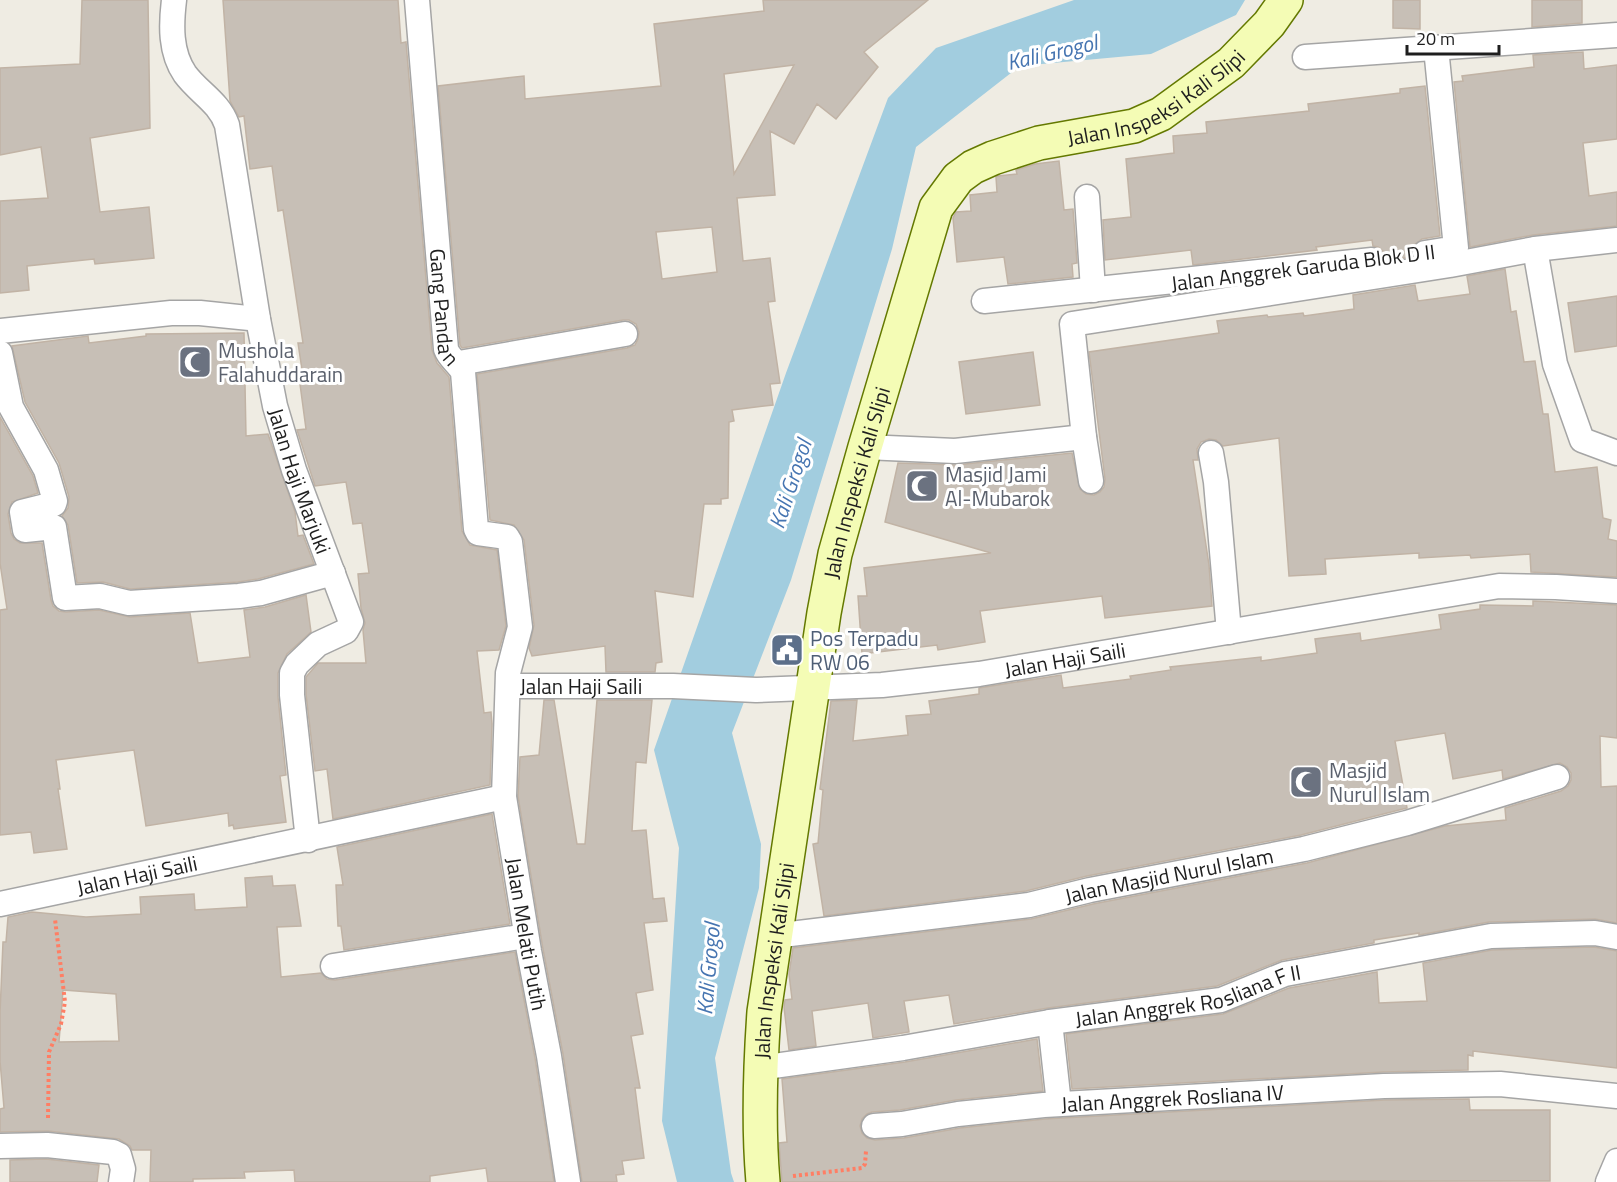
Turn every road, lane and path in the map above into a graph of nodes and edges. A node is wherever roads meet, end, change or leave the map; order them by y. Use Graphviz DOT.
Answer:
graph roads {
  1 [pos="174,0"];
  2 [pos="417,0"];
  3 [pos="1286,0"];
  4 [pos="1617,35"];
  5 [pos="1436,48"];
  6 [pos="1305,57"];
  7 [pos="1087,197"];
  8 [pos="1617,240"];
  9 [pos="1535,249"];
  10 [pos="1093,290"];
  11 [pos="984,301"];
  12 [pos="258,319"];
  13 [pos="0,331"];
  14 [pos="625,334"];
  15 [pos="0,353"];
  16 [pos="459,363"];
  17 [pos="1084,437"];
  18 [pos="865,447"];
  19 [pos="1211,453"];
  20 [pos="1617,453"];
  21 [pos="1091,481"];
  22 [pos="333,573"];
  23 [pos="1617,591"];
  24 [pos="1229,632"];
  25 [pos="508,686"];
  26 [pos="813,688"];
  27 [pos="1557,777"];
  28 [pos="504,797"];
  29 [pos="308,840"];
  30 [pos="51,893"];
  31 [pos="0,904"];
  32 [pos="526,936"];
  33 [pos="774,936"];
  34 [pos="1617,937"];
  35 [pos="333,966"];
  36 [pos="1050,1022"];
  37 [pos="760,1068"];
  38 [pos="1617,1096"];
  39 [pos="1059,1104"];
  40 [pos="874,1126"];
  41 [pos="47,1145"];
  42 [pos="0,1146"];
  43 [pos="1617,1161"];
  44 [pos="763,1181"];
  45 [pos="121,1182"];
  46 [pos="567,1182"];
  47 [pos="1608,1182"];
  1 -- 12 [label="street, Jalan Haji Marjuki"];
  2 -- 16 [label="street, Gang Pandan"];
  3 -- 18 [label="street, Jalan Inspeksi Kali Slipi"];
  4 -- 5 [label="street"];
  5 -- 6 [label="street"];
  5 -- 10 [label="street, Jalan Anggrek Garuda Blok D II"];
  7 -- 10 [label="street"];
  8 -- 9 [label="street"];
  9 -- 17 [label="street"];
  9 -- 20 [label="street"];
  10 -- 11 [label="street, Jalan Anggrek Garuda Blok D II"];
  12 -- 13 [label="street"];
  12 -- 22 [label="street, Jalan Haji Marjuki"];
  14 -- 16 [label="street"];
  15 -- 22 [label="street"];
  16 -- 25 [label="street, Gang Pandan"];
  17 -- 18 [label="street"];
  17 -- 21 [label="street"];
  18 -- 26 [label="street, Jalan Inspeksi Kali Slipi"];
  19 -- 24 [label="street"];
  22 -- 29 [label="street, Jalan Haji Marjuki"];
  23 -- 24 [label="street, Jalan Haji Saili"];
  24 -- 26 [label="street, Jalan Haji Saili"];
  25 -- 26 [label="street, Jalan Haji Saili"];
  25 -- 28 [label="street, Jalan Melati Putih"];
  26 -- 33 [label="street, Jalan Inspeksi Kali Slipi"];
  27 -- 33 [label="street, Jalan Masjid Nurul Islam"];
  28 -- 29 [label="street, Jalan Haji Saili"];
  28 -- 32 [label="street, Jalan Melati Putih"];
  29 -- 30 [label="street, Jalan Haji Saili"];
  30 -- 31 [label="street, Jalan Haji Saili"];
  30 -- 41 [label="path"];
  32 -- 35 [label="street"];
  32 -- 46 [label="street, Jalan Melati Putih"];
  33 -- 37 [label="street, Jalan Inspeksi Kali Slipi"];
  34 -- 36 [label="street, Jalan Anggrek Rosliana F II"];
  36 -- 37 [label="street, Jalan Anggrek Rosliana F II"];
  36 -- 39 [label="street"];
  37 -- 44 [label="street, Jalan Inspeksi Kali Slipi"];
  38 -- 39 [label="street, Jalan Anggrek Rosliana IV"];
  39 -- 40 [label="street, Jalan Anggrek Rosliana IV"];
  40 -- 44 [label="path"];
  41 -- 42 [label="street"];
  41 -- 45 [label="street"];
  43 -- 47 [label="street"];
}
